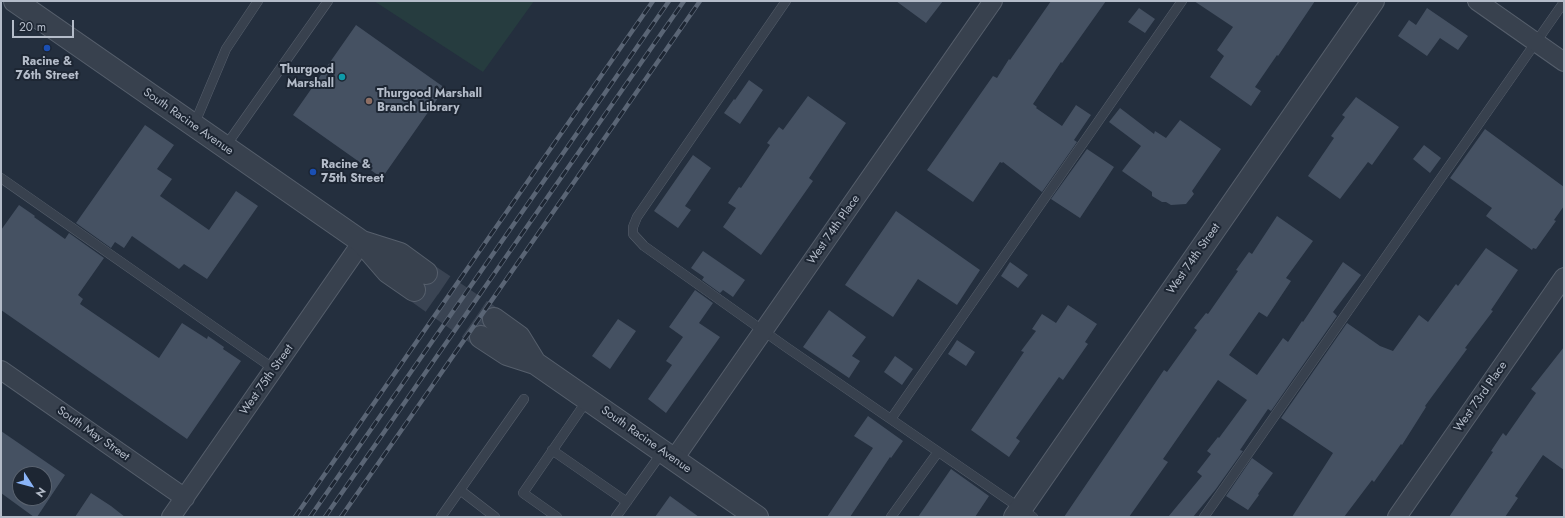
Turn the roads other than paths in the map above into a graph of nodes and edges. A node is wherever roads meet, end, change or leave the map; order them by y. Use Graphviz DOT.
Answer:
graph roads {
  1 [pos="15,1"];
  2 [pos="258,1"];
  3 [pos="328,1"];
  4 [pos="786,1"];
  5 [pos="993,1"];
  6 [pos="1182,1"];
  7 [pos="1374,1"];
  8 [pos="1477,1"];
  9 [pos="1564,2"];
  10 [pos="1536,42"];
  11 [pos="1564,62"];
  12 [pos="194,126"];
  13 [pos="225,147"];
  14 [pos="1,178"];
  15 [pos="362,242"];
  16 [pos="1564,277"];
  17 [pos="420,282"];
  18 [pos="487,328"];
  19 [pos="763,331"];
  20 [pos="274,369"];
  21 [pos="1,370"];
  22 [pos="524,399"];
  23 [pos="588,399"];
  24 [pos="891,419"];
  25 [pos="552,450"];
  26 [pos="938,452"];
  27 [pos="668,455"];
  28 [pos="460,490"];
  29 [pos="185,498"];
  30 [pos="627,502"];
  31 [pos="1023,514"];
  32 [pos="171,517"];
  33 [pos="441,517"];
  34 [pos="495,517"];
  35 [pos="556,517"];
  36 [pos="616,517"];
  37 [pos="757,517"];
  38 [pos="891,517"];
  39 [pos="1204,517"];
  40 [pos="1397,517"];
  1 -- 12 [label="street, South Racine Avenue"];
  2 -- 12 [label="lane"];
  3 -- 13 [label="lane"];
  4 -- 19 [label="lane"];
  5 -- 19 [label="street, West 74th Place"];
  6 -- 24 [label="lane"];
  7 -- 31 [label="street, West 74th Street"];
  8 -- 10 [label="street"];
  9 -- 10 [label="lane"];
  10 -- 11 [label="street"];
  10 -- 39 [label="lane"];
  12 -- 13 [label="street, South Racine Avenue"];
  13 -- 15 [label="street, South Racine Avenue"];
  14 -- 20 [label="lane"];
  15 -- 17 [label="street, South Racine Avenue"];
  15 -- 20 [label="street, West 75th Street"];
  16 -- 40 [label="street, West 73rd Place"];
  18 -- 23 [label="street, South Racine Avenue"];
  19 -- 24 [label="lane"];
  19 -- 27 [label="street, West 74th Place"];
  20 -- 29 [label="street, West 75th Street"];
  21 -- 29 [label="street, South May Street"];
  22 -- 28 [label="lane"];
  23 -- 25 [label="lane"];
  23 -- 27 [label="street, South Racine Avenue"];
  24 -- 26 [label="lane"];
  25 -- 30 [label="lane"];
  25 -- 35 [label="lane"];
  26 -- 31 [label="lane"];
  26 -- 38 [label="lane"];
  27 -- 30 [label="lane"];
  27 -- 37 [label="street, South Racine Avenue"];
  28 -- 33 [label="lane"];
  28 -- 34 [label="lane"];
  29 -- 32 [label="street, West 75th Street"];
  30 -- 36 [label="lane"];
}
